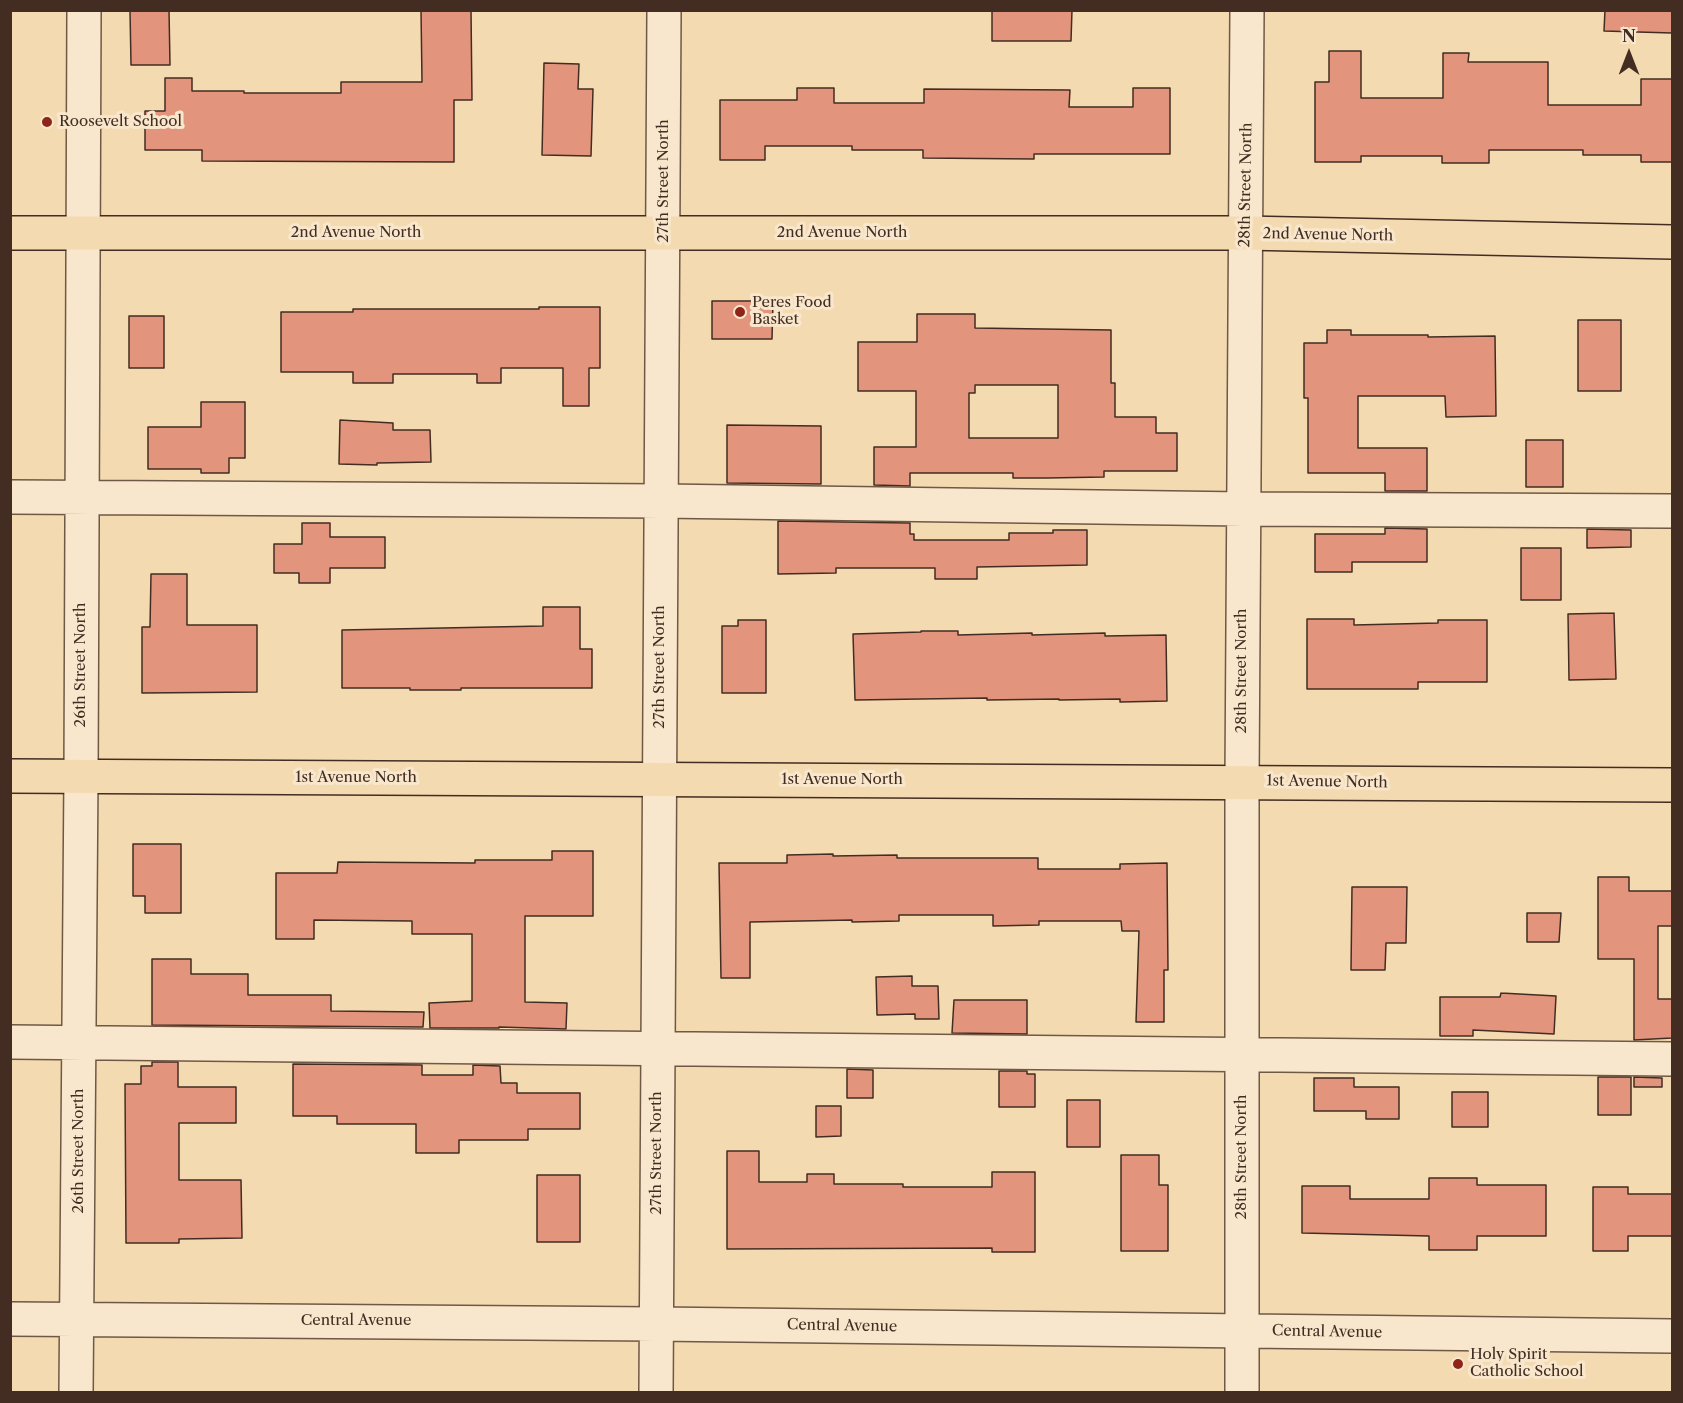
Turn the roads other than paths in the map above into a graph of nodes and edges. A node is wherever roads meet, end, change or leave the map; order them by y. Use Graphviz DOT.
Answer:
graph roads {
  1 [pos="84,10"];
  2 [pos="664,10"];
  3 [pos="1247,10"];
  4 [pos="664,232"];
  5 [pos="10,233"];
  6 [pos="83,233"];
  7 [pos="1245,233"];
  8 [pos="1672,242"];
  9 [pos="10,497"];
  10 [pos="82,497"];
  11 [pos="662,501"];
  12 [pos="1243,509"];
  13 [pos="1672,511"];
  14 [pos="10,776"];
  15 [pos="81,776"];
  16 [pos="659,779"];
  17 [pos="1242,781"];
  18 [pos="1672,785"];
  19 [pos="10,1042"];
  20 [pos="79,1042"];
  21 [pos="658,1049"];
  22 [pos="1242,1056"];
  23 [pos="1672,1059"];
  24 [pos="10,1319"];
  25 [pos="77,1319"];
  26 [pos="656,1324"];
  27 [pos="1243,1331"];
  28 [pos="1672,1336"];
  29 [pos="76,1392"];
  30 [pos="656,1392"];
  31 [pos="1242,1392"];
  1 -- 6 [label="street, 26th Street North"];
  2 -- 4 [label="street, 27th Street North"];
  3 -- 7 [label="street, 28th Street North"];
  4 -- 6 [label="main road, 2nd Avenue North"];
  4 -- 7 [label="main road, 2nd Avenue North"];
  4 -- 11 [label="street, 27th Street North"];
  5 -- 6 [label="main road, 2nd Avenue North"];
  6 -- 10 [label="street, 26th Street North"];
  7 -- 8 [label="main road, 2nd Avenue North"];
  7 -- 12 [label="street, 28th Street North"];
  9 -- 10 [label="street"];
  10 -- 11 [label="street"];
  10 -- 15 [label="street, 26th Street North"];
  11 -- 12 [label="street"];
  11 -- 16 [label="street, 27th Street North"];
  12 -- 13 [label="street"];
  12 -- 17 [label="street, 28th Street North"];
  14 -- 15 [label="main road, 1st Avenue North"];
  15 -- 16 [label="main road, 1st Avenue North"];
  15 -- 20 [label="street, 26th Street North"];
  16 -- 17 [label="main road, 1st Avenue North"];
  16 -- 21 [label="street, 27th Street North"];
  17 -- 18 [label="main road, 1st Avenue North"];
  17 -- 22 [label="street, 28th Street North"];
  19 -- 20 [label="street"];
  20 -- 21 [label="street"];
  20 -- 25 [label="street, 26th Street North"];
  21 -- 22 [label="street"];
  21 -- 26 [label="street, 27th Street North"];
  22 -- 23 [label="street"];
  22 -- 27 [label="street, 28th Street North"];
  24 -- 25 [label="street, Central Avenue"];
  25 -- 26 [label="street, Central Avenue"];
  25 -- 29 [label="street, 26th Street North"];
  26 -- 27 [label="street, Central Avenue"];
  26 -- 30 [label="street, 27th Street North"];
  27 -- 28 [label="street, Central Avenue"];
  27 -- 31 [label="street, 28th Street North"];
}
